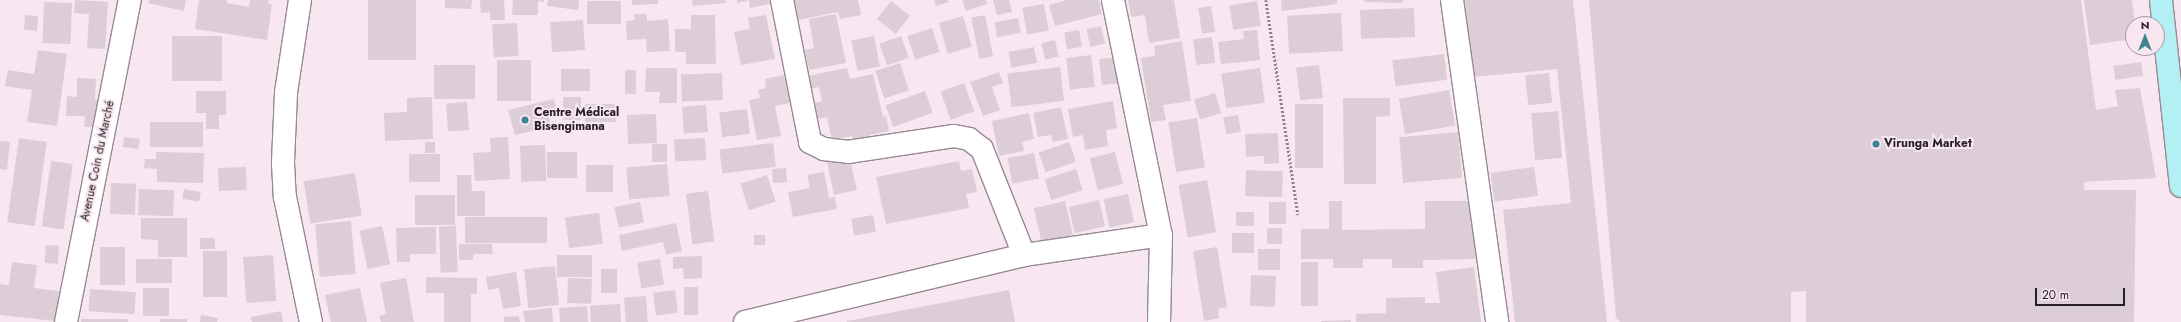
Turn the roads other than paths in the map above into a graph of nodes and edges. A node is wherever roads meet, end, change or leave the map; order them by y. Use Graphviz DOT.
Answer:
graph roads {
  1 [pos="130,0"];
  2 [pos="300,0"];
  3 [pos="782,0"];
  4 [pos="1113,0"];
  5 [pos="1452,0"];
  6 [pos="2161,0"];
  7 [pos="2181,186"];
  8 [pos="1161,235"];
  9 [pos="1024,254"];
  10 [pos="66,322"];
  11 [pos="311,322"];
  12 [pos="745,322"];
  13 [pos="1159,322"];
  14 [pos="1497,322"];
  1 -- 10 [label="street, Avenue Coin du Marché"];
  2 -- 11 [label="street"];
  3 -- 9 [label="street"];
  4 -- 8 [label="street"];
  5 -- 14 [label="street"];
  6 -- 7 [label="main road"];
  8 -- 9 [label="street"];
  8 -- 13 [label="street"];
  9 -- 12 [label="street"];
}
